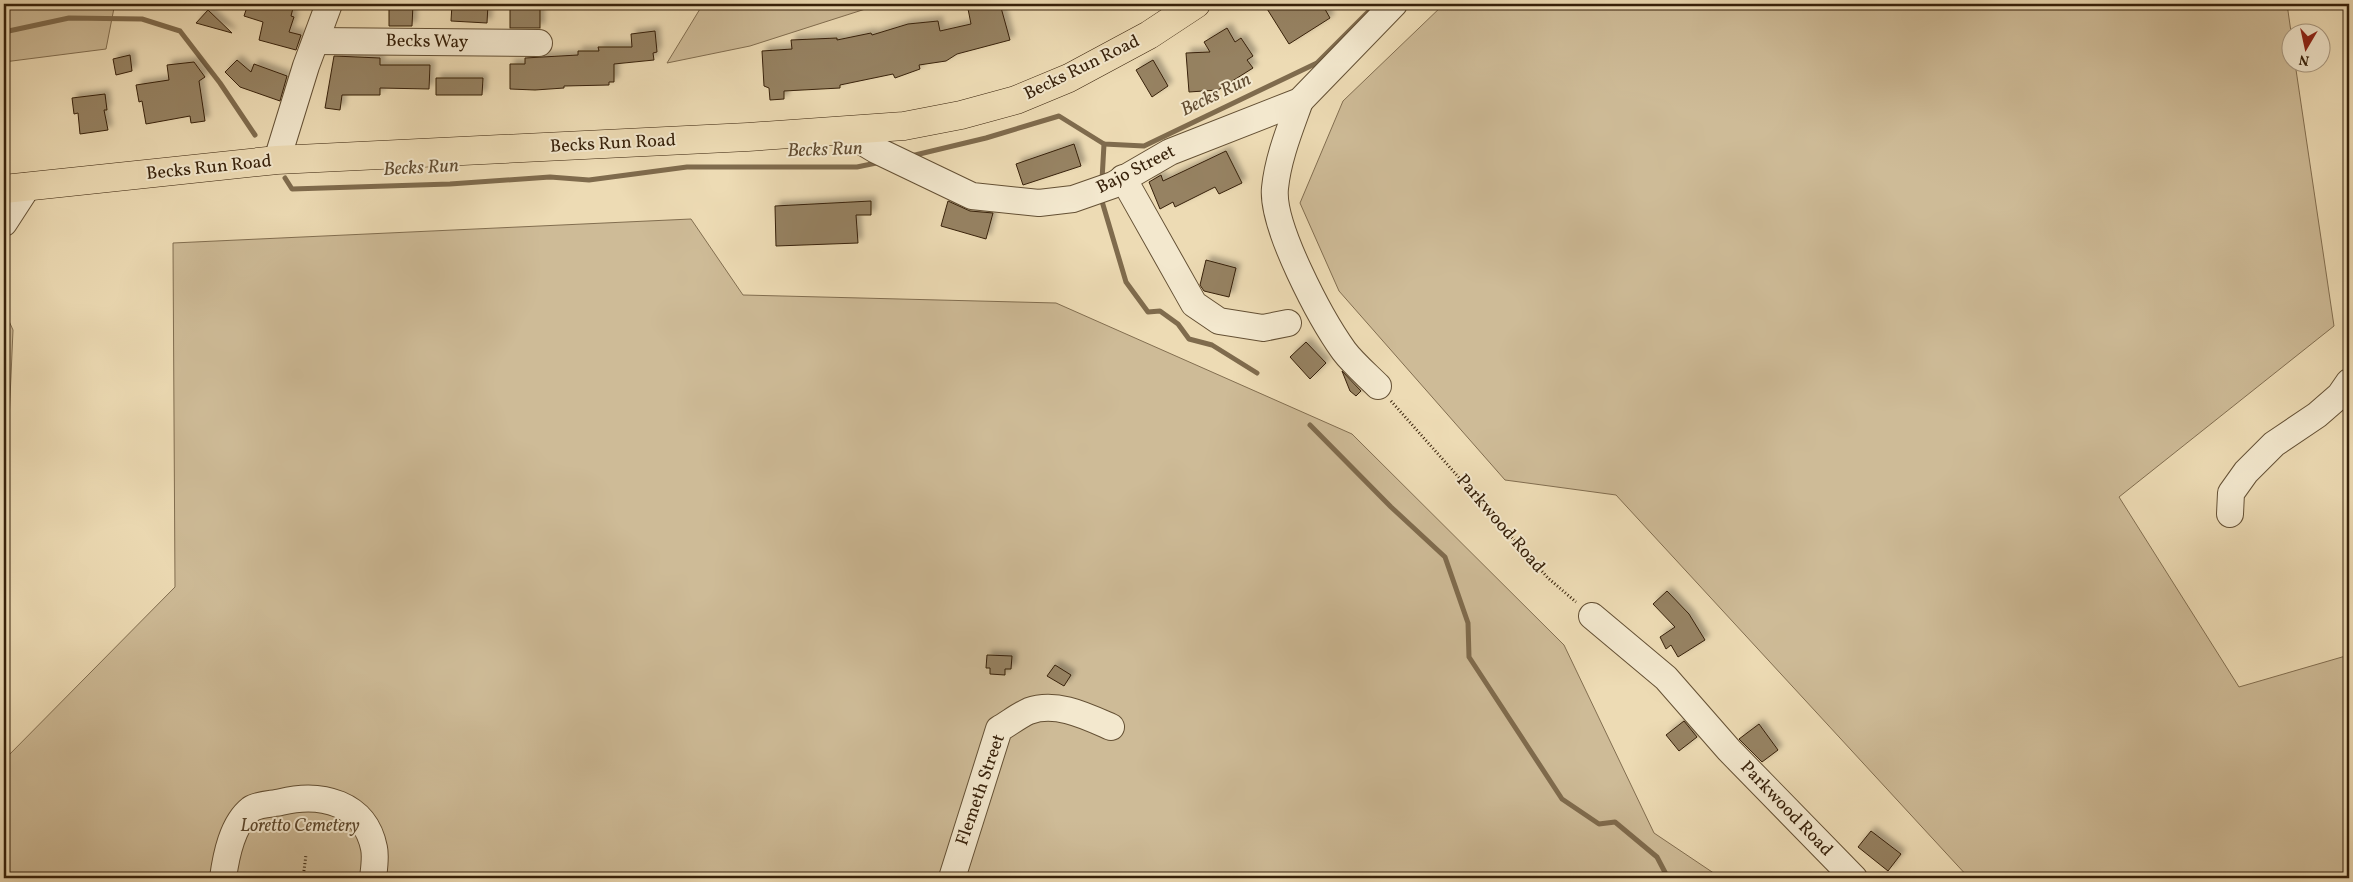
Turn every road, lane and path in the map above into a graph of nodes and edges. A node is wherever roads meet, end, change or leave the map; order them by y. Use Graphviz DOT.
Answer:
graph roads {
  1 [pos="329,4"];
  2 [pos="1196,4"];
  3 [pos="1394,4"];
  4 [pos="316,40"];
  5 [pos="539,43"];
  6 [pos="1300,101"];
  7 [pos="846,132"];
  8 [pos="277,160"];
  9 [pos="1109,186"];
  10 [pos="16,188"];
  11 [pos="4,223"];
  12 [pos="1288,323"];
  13 [pos="2349,382"];
  14 [pos="1378,386"];
  15 [pos="2230,514"];
  16 [pos="1592,616"];
  17 [pos="1110,727"];
  18 [pos="306,854"];
  19 [pos="223,878"];
  20 [pos="303,878"];
  21 [pos="374,878"];
  22 [pos="952,878"];
  23 [pos="1854,878"];
  1 -- 4 [label="street"];
  2 -- 7 [label="main road, Becks Run Road"];
  3 -- 6 [label="street, Bajo Street"];
  4 -- 5 [label="street, Becks Way"];
  4 -- 8 [label="street"];
  6 -- 9 [label="street, Bajo Street"];
  6 -- 14 [label="street"];
  7 -- 8 [label="main road, Becks Run Road"];
  7 -- 9 [label="street, Bajo Street"];
  8 -- 10 [label="main road, Becks Run Road"];
  9 -- 12 [label="street"];
  10 -- 11 [label="street"];
  13 -- 15 [label="street"];
  14 -- 16 [label="path, Parkwood Road"];
  16 -- 23 [label="street, Parkwood Road"];
  17 -- 22 [label="street, Flemeth Street"];
  18 -- 20 [label="path"];
  19 -- 21 [label="street"];
}
